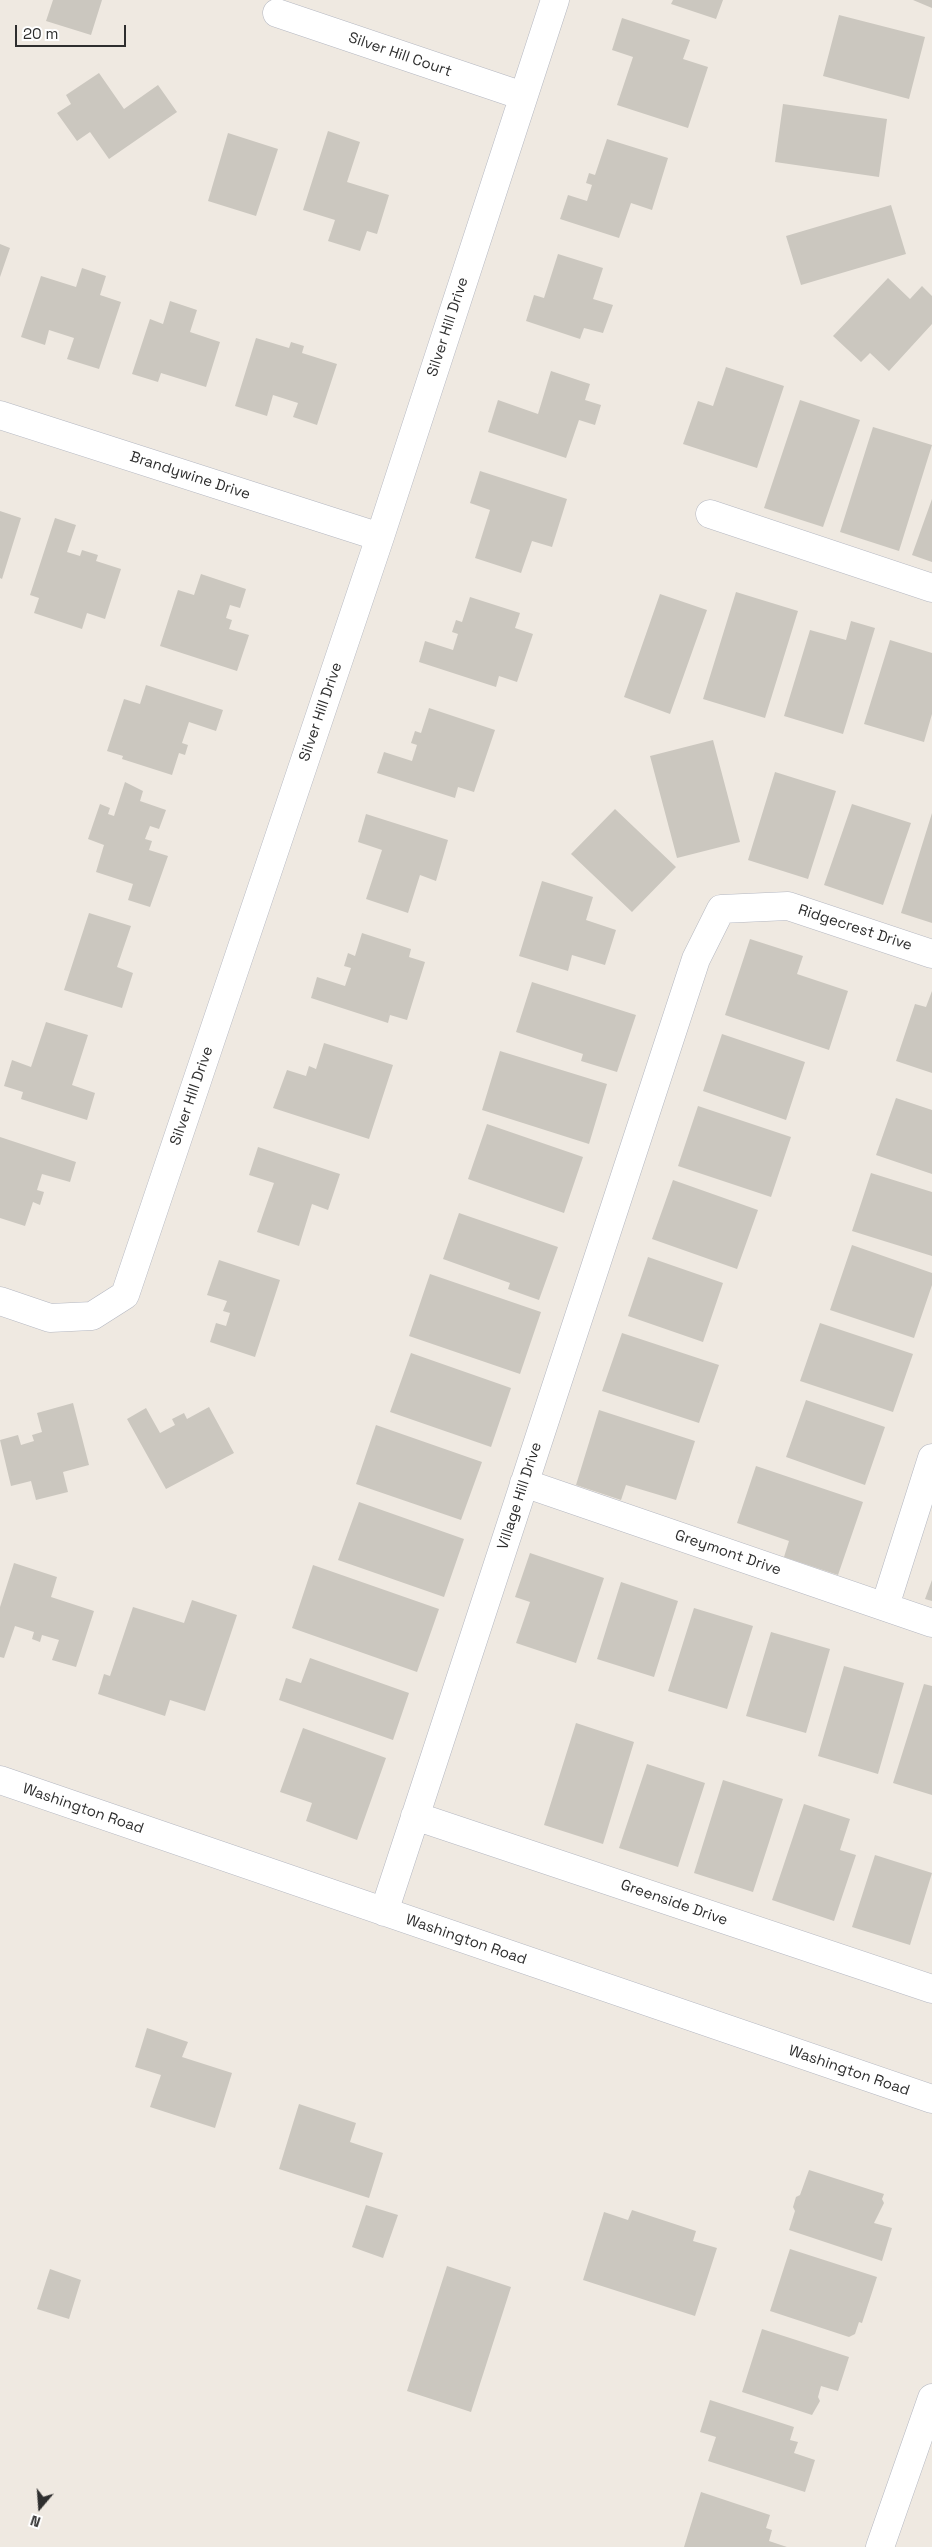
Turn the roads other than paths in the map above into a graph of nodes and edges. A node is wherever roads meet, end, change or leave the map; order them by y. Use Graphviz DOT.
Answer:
graph roads {
  1 [pos="555,0"];
  2 [pos="277,13"];
  3 [pos="523,96"];
  4 [pos="0,415"];
  5 [pos="710,514"];
  6 [pos="380,537"];
  7 [pos="932,588"];
  8 [pos="932,954"];
  9 [pos="656,1081"];
  10 [pos="0,1301"];
  11 [pos="932,1458"];
  12 [pos="524,1483"];
  13 [pos="884,1606"];
  14 [pos="932,1623"];
  15 [pos="0,1780"];
  16 [pos="415,1816"];
  17 [pos="384,1912"];
  18 [pos="932,1990"];
  19 [pos="932,2099"];
  20 [pos="931,2407"];
  21 [pos="880,2547"];
  1 -- 3 [label="street, Silver Hill Drive"];
  2 -- 3 [label="street, Silver Hill Court"];
  3 -- 6 [label="street, Silver Hill Drive"];
  4 -- 6 [label="street, Brandywine Drive"];
  5 -- 7 [label="street"];
  6 -- 10 [label="street, Silver Hill Drive"];
  8 -- 9 [label="street, Ridgecrest Drive"];
  9 -- 12 [label="street, Village Hill Drive"];
  11 -- 13 [label="street"];
  12 -- 13 [label="street, Greymont Drive"];
  12 -- 16 [label="street, Village Hill Drive"];
  13 -- 14 [label="street, Greymont Drive"];
  15 -- 17 [label="street, Washington Road"];
  16 -- 17 [label="street, Village Hill Drive"];
  16 -- 18 [label="street, Greenside Drive"];
  17 -- 19 [label="street, Washington Road"];
  20 -- 21 [label="street"];
}
